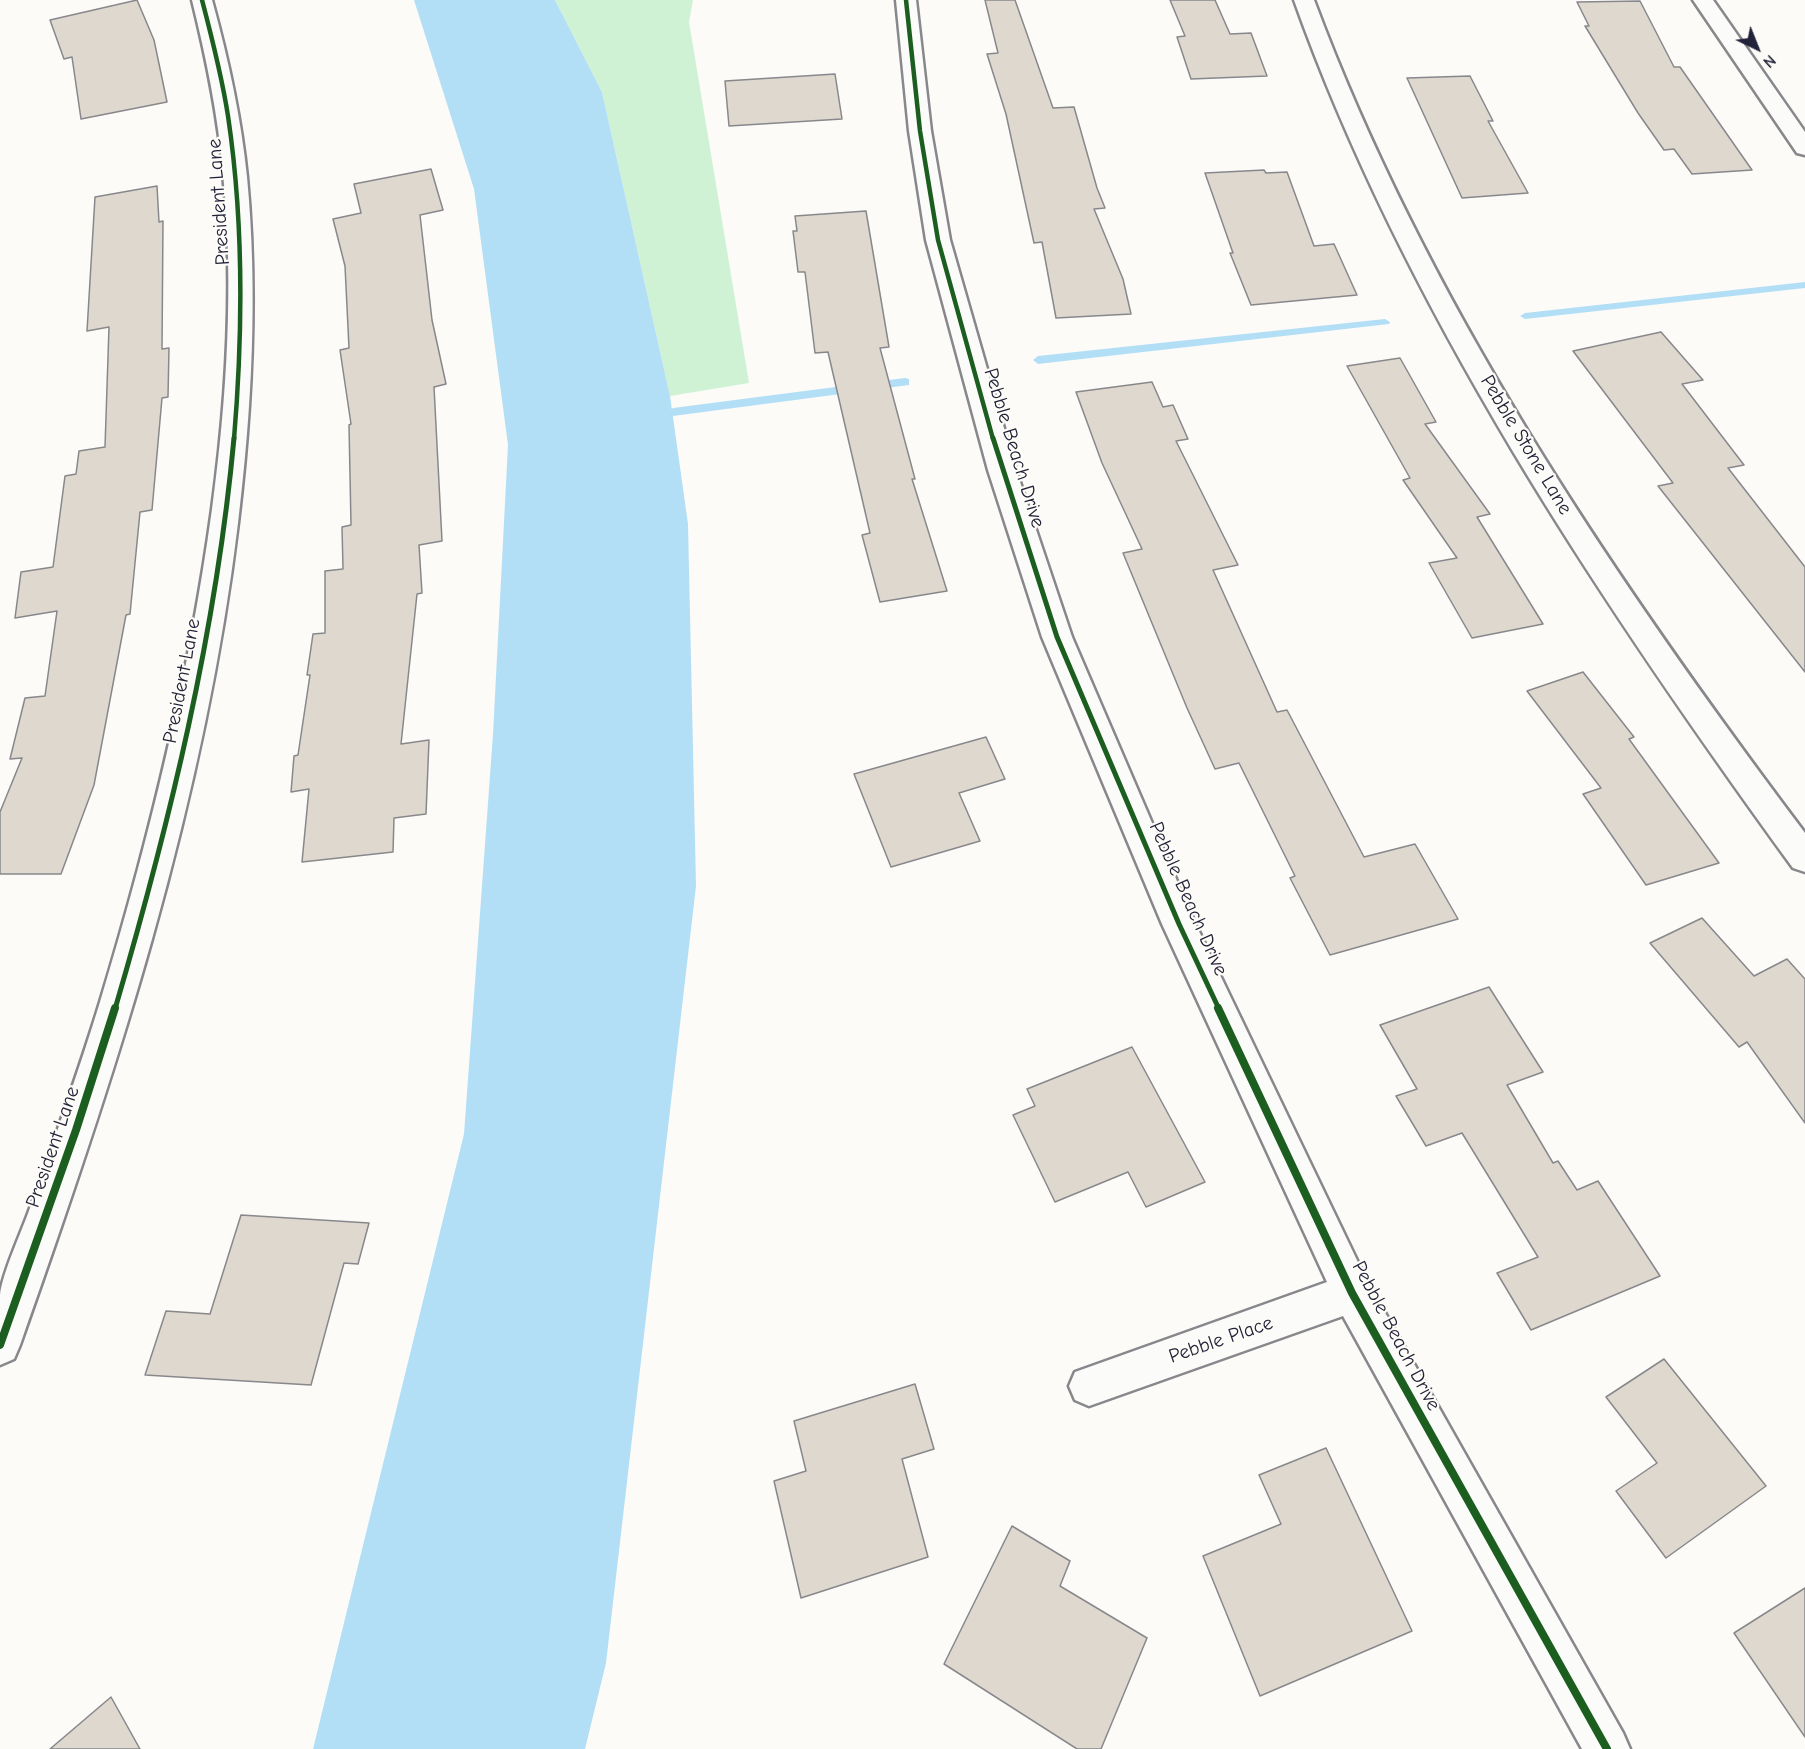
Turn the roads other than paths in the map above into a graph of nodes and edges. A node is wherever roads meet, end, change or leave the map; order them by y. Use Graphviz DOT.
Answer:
graph roads {
  1 [pos="202,0"];
  2 [pos="906,0"];
  3 [pos="1304,0"];
  4 [pos="1703,0"];
  5 [pos="1805,148"];
  6 [pos="1805,858"];
  7 [pos="1352,1293"];
  8 [pos="0,1344"];
  9 [pos="1089,1386"];
  10 [pos="1607,1749"];
  1 -- 8 [label="street, President Lane"];
  2 -- 7 [label="street, Pebble Beach Drive"];
  3 -- 6 [label="street, Pebble Stone Lane"];
  4 -- 5 [label="street"];
  7 -- 9 [label="street, Pebble Place"];
  7 -- 10 [label="street, Pebble Beach Drive"];
}
